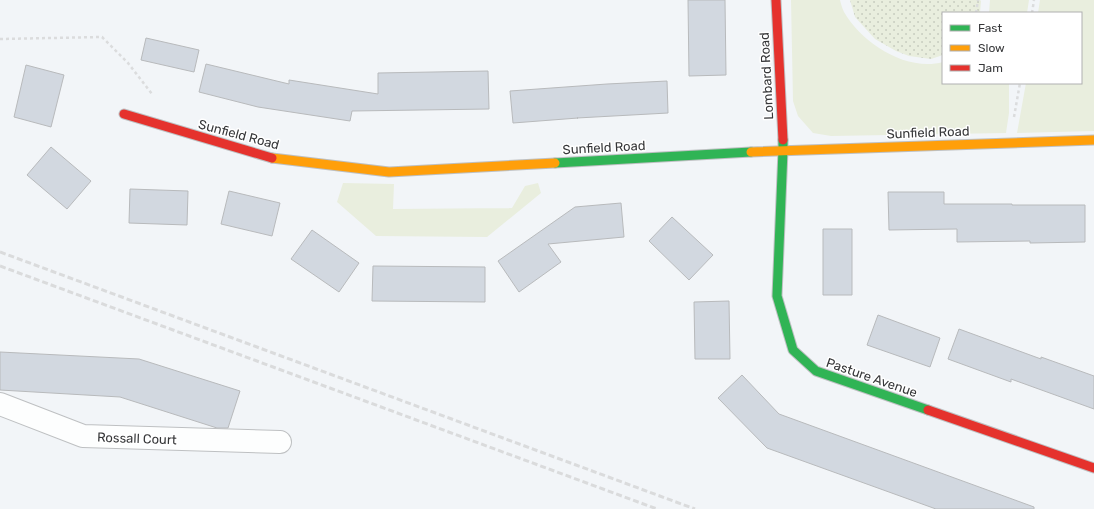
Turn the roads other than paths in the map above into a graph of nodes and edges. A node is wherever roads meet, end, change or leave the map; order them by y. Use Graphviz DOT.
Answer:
graph roads {
  1 [pos="776,0"];
  2 [pos="124,114"];
  3 [pos="1094,140"];
  4 [pos="783,150"];
  5 [pos="0,404"];
  6 [pos="280,442"];
  7 [pos="1094,468"];
  1 -- 4 [label="street, Lombard Road"];
  2 -- 4 [label="street, Sunfield Road"];
  3 -- 4 [label="street, Sunfield Road"];
  4 -- 7 [label="street, Pasture Avenue"];
  5 -- 6 [label="street, Rossall Court"];
}
